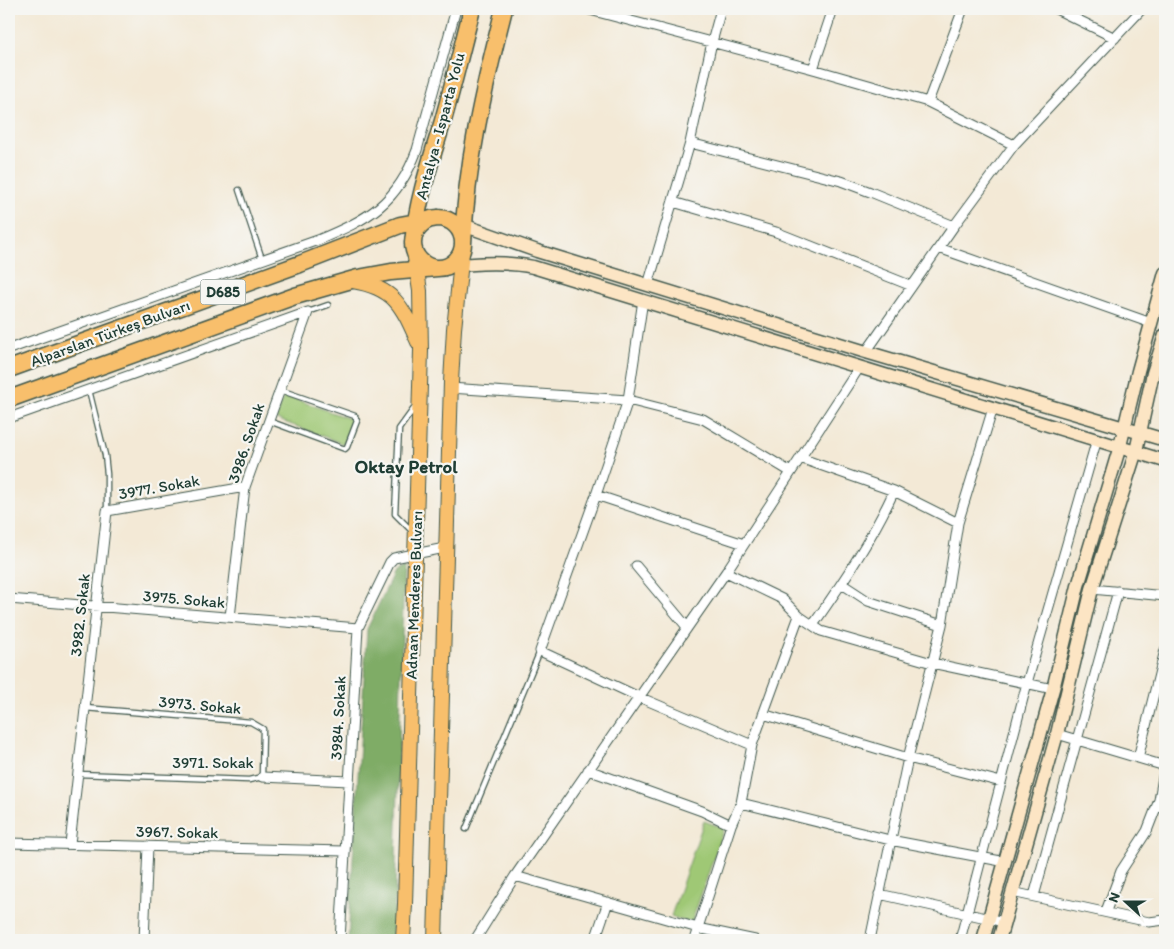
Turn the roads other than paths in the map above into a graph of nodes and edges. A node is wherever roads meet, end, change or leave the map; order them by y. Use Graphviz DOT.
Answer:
graph roads {
  1 [pos="456,9"];
  2 [pos="472,9"];
  3 [pos="504,9"];
  4 [pos="586,9"];
  5 [pos="721,9"];
  6 [pos="833,9"];
  7 [pos="963,9"];
  8 [pos="1056,9"];
  9 [pos="1142,9"];
  10 [pos="1115,38"];
  11 [pos="712,42"];
  12 [pos="813,69"];
  13 [pos="928,102"];
  14 [pos="690,143"];
  15 [pos="1014,145"];
  16 [pos="238,190"];
  17 [pos="673,202"];
  18 [pos="442,218"];
  19 [pos="415,221"];
  20 [pos="464,225"];
  21 [pos="954,226"];
  22 [pos="414,247"];
  23 [pos="939,248"];
  24 [pos="262,259"];
  25 [pos="453,260"];
  26 [pos="417,270"];
  27 [pos="1165,273"];
  28 [pos="267,276"];
  29 [pos="350,280"];
  30 [pos="648,285"];
  31 [pos="912,286"];
  32 [pos="643,300"];
  33 [pos="328,305"];
  34 [pos="308,312"];
  35 [pos="1151,323"];
  36 [pos="1165,336"];
  37 [pos="421,347"];
  38 [pos="9,349"];
  39 [pos="866,352"];
  40 [pos="859,368"];
  41 [pos="9,369"];
  42 [pos="450,388"];
  43 [pos="89,390"];
  44 [pos="280,390"];
  45 [pos="9,399"];
  46 [pos="628,400"];
  47 [pos="419,402"];
  48 [pos="993,408"];
  49 [pos="9,418"];
  50 [pos="269,421"];
  51 [pos="1123,426"];
  52 [pos="1140,431"];
  53 [pos="1097,439"];
  54 [pos="1165,440"];
  55 [pos="1120,446"];
  56 [pos="1136,451"];
  57 [pos="800,458"];
  58 [pos="1165,461"];
  59 [pos="791,472"];
  60 [pos="245,487"];
  61 [pos="894,491"];
  62 [pos="596,495"];
  63 [pos="107,511"];
  64 [pos="958,523"];
  65 [pos="416,535"];
  66 [pos="744,544"];
  67 [pos="445,548"];
  68 [pos="415,554"];
  69 [pos="636,566"];
  70 [pos="726,572"];
  71 [pos="842,584"];
  72 [pos="1092,589"];
  73 [pos="1118,591"];
  74 [pos="1165,596"];
  75 [pos="9,599"];
  76 [pos="96,606"];
  77 [pos="798,616"];
  78 [pos="230,617"];
  79 [pos="812,625"];
  80 [pos="942,625"];
  81 [pos="687,627"];
  82 [pos="358,628"];
  83 [pos="1165,650"];
  84 [pos="540,651"];
  85 [pos="932,663"];
  86 [pos="1027,683"];
  87 [pos="1053,689"];
  88 [pos="639,697"];
  89 [pos="85,708"];
  90 [pos="763,714"];
  91 [pos="1057,734"];
  92 [pos="1077,740"];
  93 [pos="752,745"];
  94 [pos="908,758"];
  95 [pos="1138,758"];
  96 [pos="588,770"];
  97 [pos="78,774"];
  98 [pos="262,777"];
  99 [pos="349,781"];
  100 [pos="1001,782"];
  101 [pos="741,803"];
  102 [pos="731,825"];
  103 [pos="466,830"];
  104 [pos="890,840"];
  105 [pos="9,843"];
  106 [pos="70,844"];
  107 [pos="148,846"];
  108 [pos="345,851"];
  109 [pos="982,857"];
  110 [pos="1006,862"];
  111 [pos="515,876"];
  112 [pos="1012,892"];
  113 [pos="880,894"];
  114 [pos="1034,896"];
  115 [pos="608,902"];
  116 [pos="1106,911"];
  117 [pos="967,914"];
  118 [pos="990,919"];
  119 [pos="1165,920"];
  120 [pos="1004,922"];
  121 [pos="698,928"];
  122 [pos="144,940"];
  123 [pos="340,940"];
  124 [pos="403,940"];
  125 [pos="435,940"];
  126 [pos="475,940"];
  127 [pos="595,940"];
  128 [pos="694,940"];
  129 [pos="756,940"];
  130 [pos="870,940"];
  131 [pos="960,940"];
  132 [pos="984,940"];
  133 [pos="999,940"];
  1 -- 24 [label="street"];
  2 -- 19 [label="highway, Antalya - Isparta Yolu"];
  3 -- 20 [label="highway, Adnan Menderes Bulvarı"];
  4 -- 11 [label="street"];
  5 -- 11 [label="street"];
  6 -- 12 [label="street"];
  7 -- 13 [label="street"];
  8 -- 10 [label="street"];
  9 -- 10 [label="street"];
  10 -- 15 [label="street"];
  11 -- 12 [label="street"];
  11 -- 14 [label="street"];
  12 -- 13 [label="street"];
  13 -- 15 [label="street"];
  14 -- 17 [label="street"];
  14 -- 21 [label="street"];
  15 -- 21 [label="street"];
  16 -- 24 [label="lane"];
  17 -- 30 [label="street"];
  17 -- 31 [label="street"];
  18 -- 19 [label="highway, Alparslan Türkeş Bulvarı / D685"];
  18 -- 20 [label="main road"];
  18 -- 22 [label="highway"];
  18 -- 25 [label="highway"];
  19 -- 22 [label="highway, Antalya - Isparta Yolu"];
  19 -- 28 [label="highway, Alparslan Türkeş Bulvarı / D685"];
  20 -- 25 [label="highway, Adnan Menderes Bulvarı"];
  20 -- 30 [label="main road"];
  21 -- 23 [label="street"];
  22 -- 25 [label="highway"];
  22 -- 26 [label="main road, Adnan Menderes Bulvarı"];
  23 -- 31 [label="street"];
  23 -- 35 [label="street"];
  24 -- 28 [label="street"];
  24 -- 38 [label="street"];
  25 -- 26 [label="highway, Alparslan Türkeş Bulvarı / D685"];
  25 -- 32 [label="main road"];
  25 -- 42 [label="main road, Adnan Menderes Bulvarı"];
  26 -- 29 [label="highway, Alparslan Türkeş Bulvarı / D685"];
  26 -- 37 [label="main road, Adnan Menderes Bulvarı"];
  27 -- 35 [label="main road"];
  28 -- 41 [label="highway, Alparslan Türkeş Bulvarı / D685"];
  29 -- 37 [label="main road"];
  29 -- 45 [label="highway, Alparslan Türkeş Bulvarı / D685"];
  30 -- 39 [label="main road"];
  31 -- 39 [label="street"];
  32 -- 40 [label="main road"];
  32 -- 46 [label="street"];
  33 -- 34 [label="lane"];
  34 -- 43 [label="street"];
  34 -- 44 [label="street, 3986. Sokak"];
  35 -- 51 [label="main road"];
  36 -- 52 [label="main road"];
  37 -- 47 [label="main road, Adnan Menderes Bulvarı"];
  39 -- 40 [label="main road"];
  39 -- 51 [label="main road"];
  40 -- 48 [label="main road"];
  40 -- 57 [label="street"];
  42 -- 46 [label="street"];
  42 -- 67 [label="main road, Adnan Menderes Bulvarı"];
  43 -- 49 [label="street"];
  43 -- 63 [label="lane, 3982. Sokak"];
  44 -- 50 [label="street, 3986. Sokak"];
  44 -- 50 [label="lane"];
  46 -- 59 [label="street"];
  46 -- 62 [label="street"];
  47 -- 65 [label="main road, Adnan Menderes Bulvarı"];
  47 -- 65 [label="lane"];
  48 -- 53 [label="main road"];
  48 -- 64 [label="street"];
  50 -- 60 [label="street, 3986. Sokak"];
  51 -- 52 [label="main road"];
  51 -- 55 [label="main road"];
  52 -- 54 [label="main road"];
  52 -- 56 [label="main road"];
  53 -- 55 [label="main road"];
  53 -- 86 [label="street"];
  55 -- 56 [label="main road"];
  55 -- 87 [label="main road"];
  56 -- 58 [label="main road"];
  56 -- 72 [label="main road"];
  57 -- 59 [label="street"];
  57 -- 61 [label="street"];
  59 -- 66 [label="street"];
  60 -- 63 [label="street, 3977. Sokak"];
  60 -- 78 [label="street, 3986. Sokak"];
  61 -- 64 [label="street"];
  61 -- 71 [label="street"];
  62 -- 66 [label="street"];
  62 -- 84 [label="street"];
  63 -- 76 [label="street, 3982. Sokak"];
  64 -- 80 [label="street"];
  65 -- 68 [label="main road, Adnan Menderes Bulvarı"];
  66 -- 70 [label="street"];
  67 -- 68 [label="street, 3984. Sokak"];
  67 -- 125 [label="main road, Adnan Menderes Bulvarı"];
  68 -- 82 [label="street, 3984. Sokak"];
  68 -- 124 [label="main road, Adnan Menderes Bulvarı"];
  69 -- 81 [label="street"];
  70 -- 77 [label="street"];
  70 -- 81 [label="street"];
  71 -- 79 [label="street"];
  71 -- 80 [label="street"];
  72 -- 73 [label="street"];
  72 -- 91 [label="main road"];
  73 -- 74 [label="street"];
  73 -- 92 [label="street"];
  75 -- 76 [label="street, 3975. Sokak"];
  76 -- 78 [label="street, 3975. Sokak"];
  76 -- 89 [label="street, 3982. Sokak"];
  77 -- 79 [label="street"];
  77 -- 90 [label="street"];
  78 -- 82 [label="street, 3975. Sokak"];
  79 -- 85 [label="street"];
  80 -- 85 [label="street"];
  81 -- 88 [label="street"];
  82 -- 99 [label="street, 3984. Sokak"];
  83 -- 95 [label="street"];
  84 -- 88 [label="street"];
  84 -- 103 [label="lane"];
  85 -- 86 [label="street"];
  85 -- 94 [label="street"];
  86 -- 87 [label="street"];
  86 -- 100 [label="street"];
  87 -- 110 [label="main road"];
  88 -- 93 [label="street"];
  88 -- 96 [label="street"];
  89 -- 97 [label="street, 3982. Sokak"];
  89 -- 98 [label="lane, 3973. Sokak"];
  90 -- 93 [label="street"];
  90 -- 94 [label="street"];
  91 -- 92 [label="street"];
  91 -- 112 [label="main road"];
  92 -- 95 [label="street"];
  92 -- 114 [label="street"];
  93 -- 101 [label="street"];
  94 -- 100 [label="street"];
  94 -- 104 [label="street"];
  95 -- 116 [label="street"];
  96 -- 102 [label="street"];
  96 -- 111 [label="street"];
  97 -- 98 [label="lane, 3971. Sokak"];
  97 -- 106 [label="street, 3982. Sokak"];
  98 -- 99 [label="street, 3971. Sokak"];
  99 -- 108 [label="street, 3984. Sokak"];
  100 -- 109 [label="street"];
  101 -- 102 [label="street"];
  101 -- 104 [label="street"];
  102 -- 121 [label="street"];
  104 -- 109 [label="street"];
  104 -- 113 [label="street"];
  105 -- 106 [label="street, 3967. Sokak"];
  106 -- 107 [label="street, 3967. Sokak"];
  107 -- 108 [label="street, 3967. Sokak"];
  107 -- 122 [label="street"];
  108 -- 123 [label="street, 3984. Sokak"];
  109 -- 110 [label="street"];
  109 -- 117 [label="street"];
  110 -- 118 [label="main road"];
  111 -- 115 [label="street"];
  111 -- 126 [label="street"];
  112 -- 114 [label="street"];
  112 -- 120 [label="main road"];
  113 -- 117 [label="street"];
  113 -- 130 [label="street"];
  114 -- 116 [label="street"];
  115 -- 121 [label="street"];
  115 -- 127 [label="street"];
  116 -- 119 [label="street"];
  117 -- 118 [label="street"];
  117 -- 131 [label="street"];
  118 -- 120 [label="street"];
  118 -- 132 [label="main road"];
  120 -- 133 [label="main road"];
  121 -- 128 [label="street"];
  121 -- 129 [label="street"];
}
